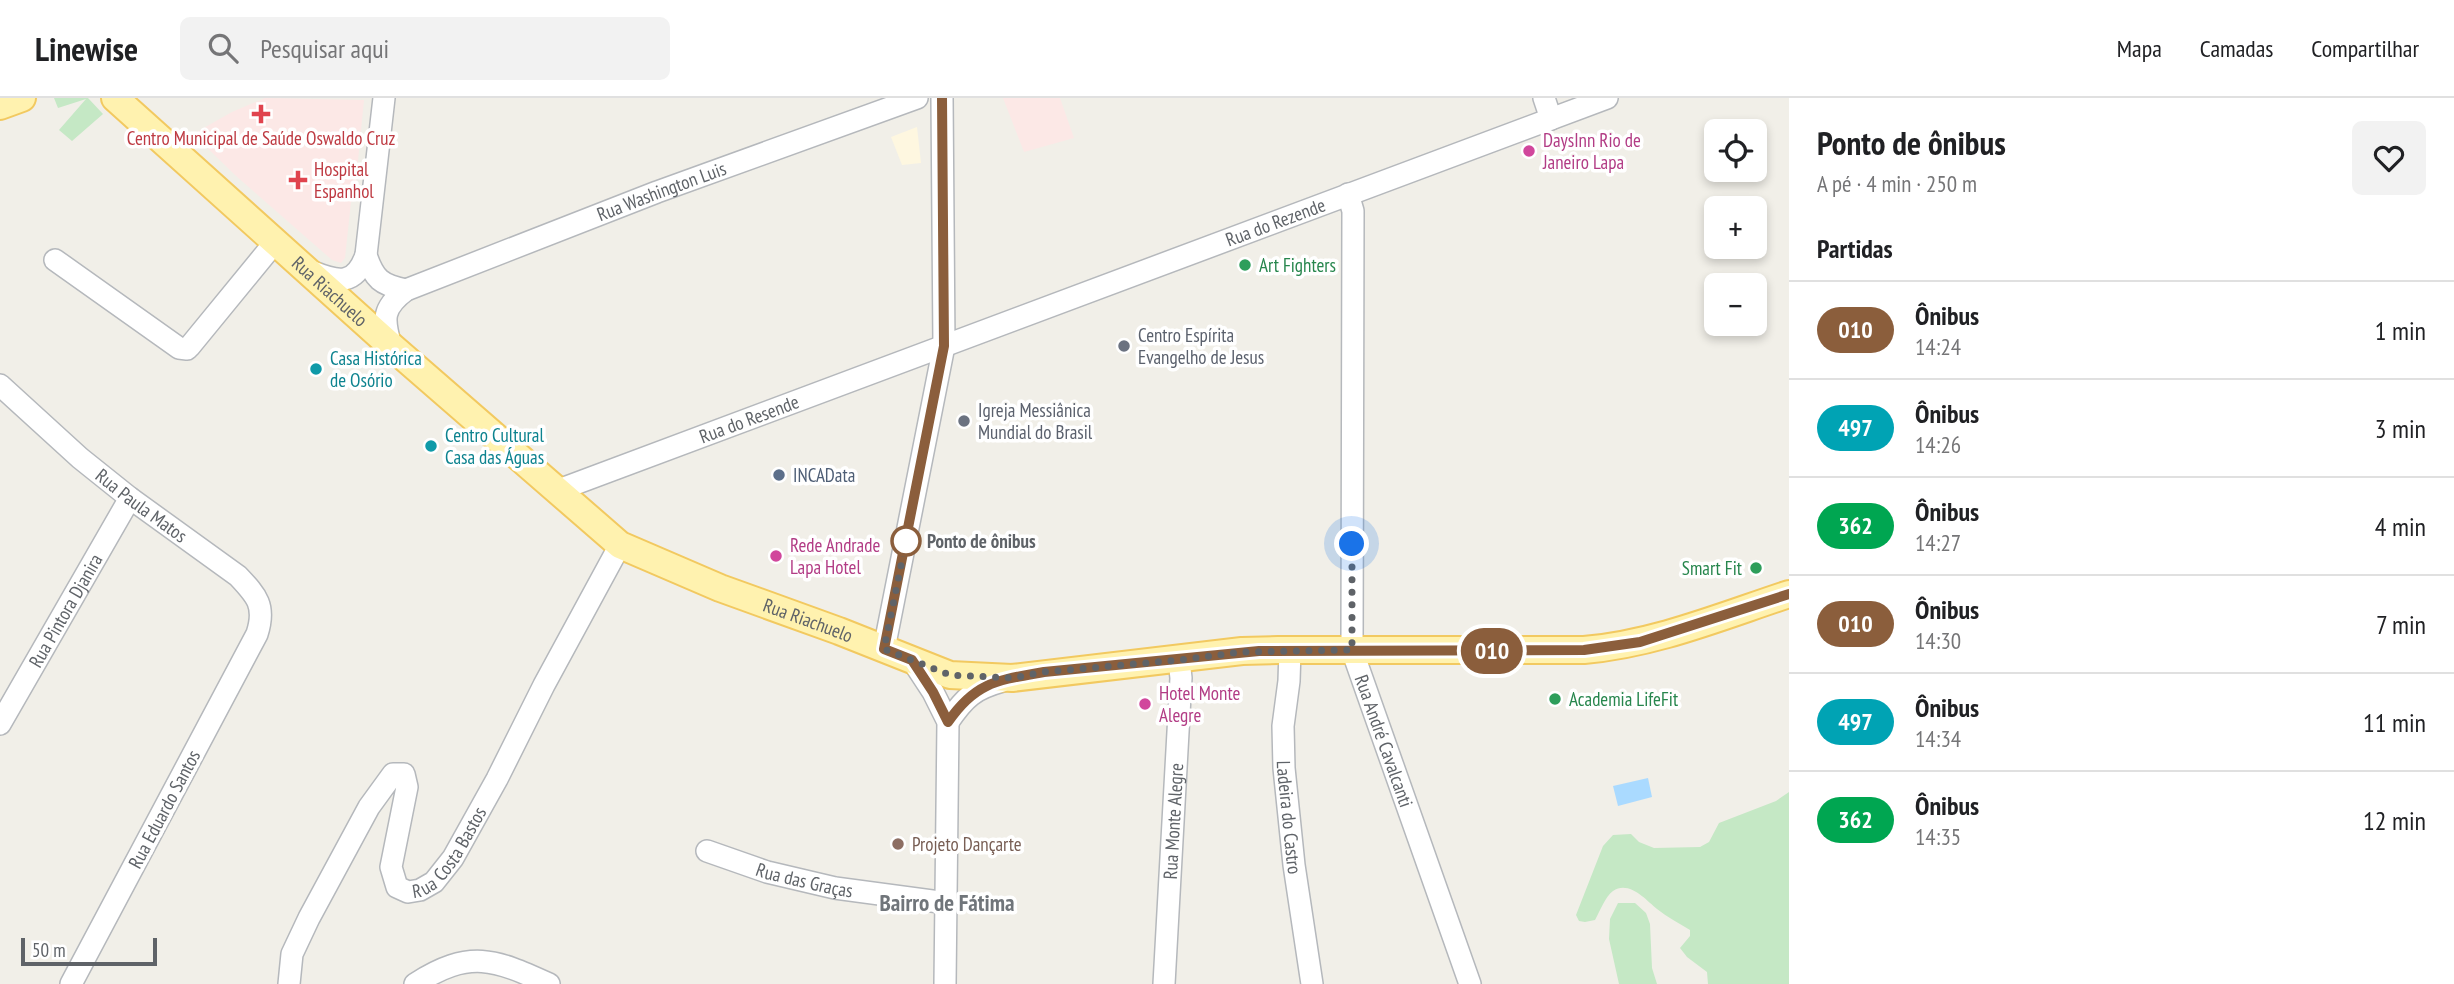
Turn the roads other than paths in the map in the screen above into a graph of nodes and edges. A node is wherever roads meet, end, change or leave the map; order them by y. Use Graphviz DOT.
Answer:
graph roads {
  1 [pos="22,98"];
  2 [pos="115,98"];
  3 [pos="384,98"];
  4 [pos="917,98"];
  5 [pos="942,98"];
  6 [pos="1544,98"];
  7 [pos="1607,98"];
  8 [pos="0,106"];
  9 [pos="1551,119"];
  10 [pos="1348,194"];
  11 [pos="276,241"];
  12 [pos="366,256"];
  13 [pos="55,260"];
  14 [pos="308,269"];
  15 [pos="406,290"];
  16 [pos="391,346"];
  17 [pos="944,346"];
  18 [pos="0,385"];
  19 [pos="556,491"];
  20 [pos="130,498"];
  21 [pos="620,545"];
  22 [pos="1789,594"];
  23 [pos="257,634"];
  24 [pos="884,649"];
  25 [pos="1290,650"];
  26 [pos="1352,650"];
  27 [pos="912,660"];
  28 [pos="1179,660"];
  29 [pos="1012,678"];
  30 [pos="948,722"];
  31 [pos="0,724"];
  32 [pos="707,851"];
  33 [pos="947,903"];
  34 [pos="71,984"];
  35 [pos="289,984"];
  36 [pos="415,984"];
  37 [pos="549,984"];
  38 [pos="946,984"];
  39 [pos="1164,984"];
  40 [pos="1312,984"];
  41 [pos="1470,984"];
  1 -- 8 [label="main road"];
  2 -- 11 [label="main road, Rua Riachuelo"];
  3 -- 12 [label="street"];
  4 -- 15 [label="street, Rua Washington Luis"];
  5 -- 17 [label="street"];
  6 -- 9 [label="street"];
  7 -- 9 [label="street, Rua do Rezende"];
  9 -- 10 [label="street, Rua do Rezende"];
  10 -- 17 [label="street, Rua do Rezende"];
  10 -- 26 [label="street, Rua André Cavalcanti"];
  11 -- 13 [label="street"];
  11 -- 14 [label="main road, Rua Riachuelo"];
  12 -- 14 [label="street"];
  12 -- 15 [label="street"];
  14 -- 16 [label="main road, Rua Riachuelo"];
  15 -- 16 [label="street"];
  16 -- 19 [label="main road, Rua Riachuelo"];
  17 -- 19 [label="street, Rua do Resende"];
  17 -- 24 [label="street"];
  18 -- 20 [label="street, Rua Paula Matos"];
  19 -- 21 [label="main road, Rua Riachuelo"];
  20 -- 23 [label="street, Rua Paula Matos"];
  20 -- 31 [label="street, Rua Pintora Djanira"];
  21 -- 24 [label="main road, Rua Riachuelo"];
  21 -- 35 [label="street, Rua Costa Bastos"];
  22 -- 26 [label="main road, Rua Riachuelo"];
  23 -- 34 [label="street, Rua Eduardo Santos"];
  24 -- 27 [label="main road, Rua Riachuelo"];
  25 -- 26 [label="main road, Rua Riachuelo"];
  25 -- 28 [label="main road, Rua Riachuelo"];
  25 -- 40 [label="street, Ladeira do Castro"];
  26 -- 41 [label="street, Rua André Cavalcanti"];
  27 -- 29 [label="main road, Rua Riachuelo"];
  27 -- 30 [label="street"];
  28 -- 29 [label="main road, Rua Riachuelo"];
  28 -- 39 [label="street, Rua Monte Alegre"];
  29 -- 30 [label="street"];
  30 -- 33 [label="street"];
  32 -- 33 [label="street, Rua das Graças"];
  33 -- 38 [label="street"];
  36 -- 37 [label="street"];
}
